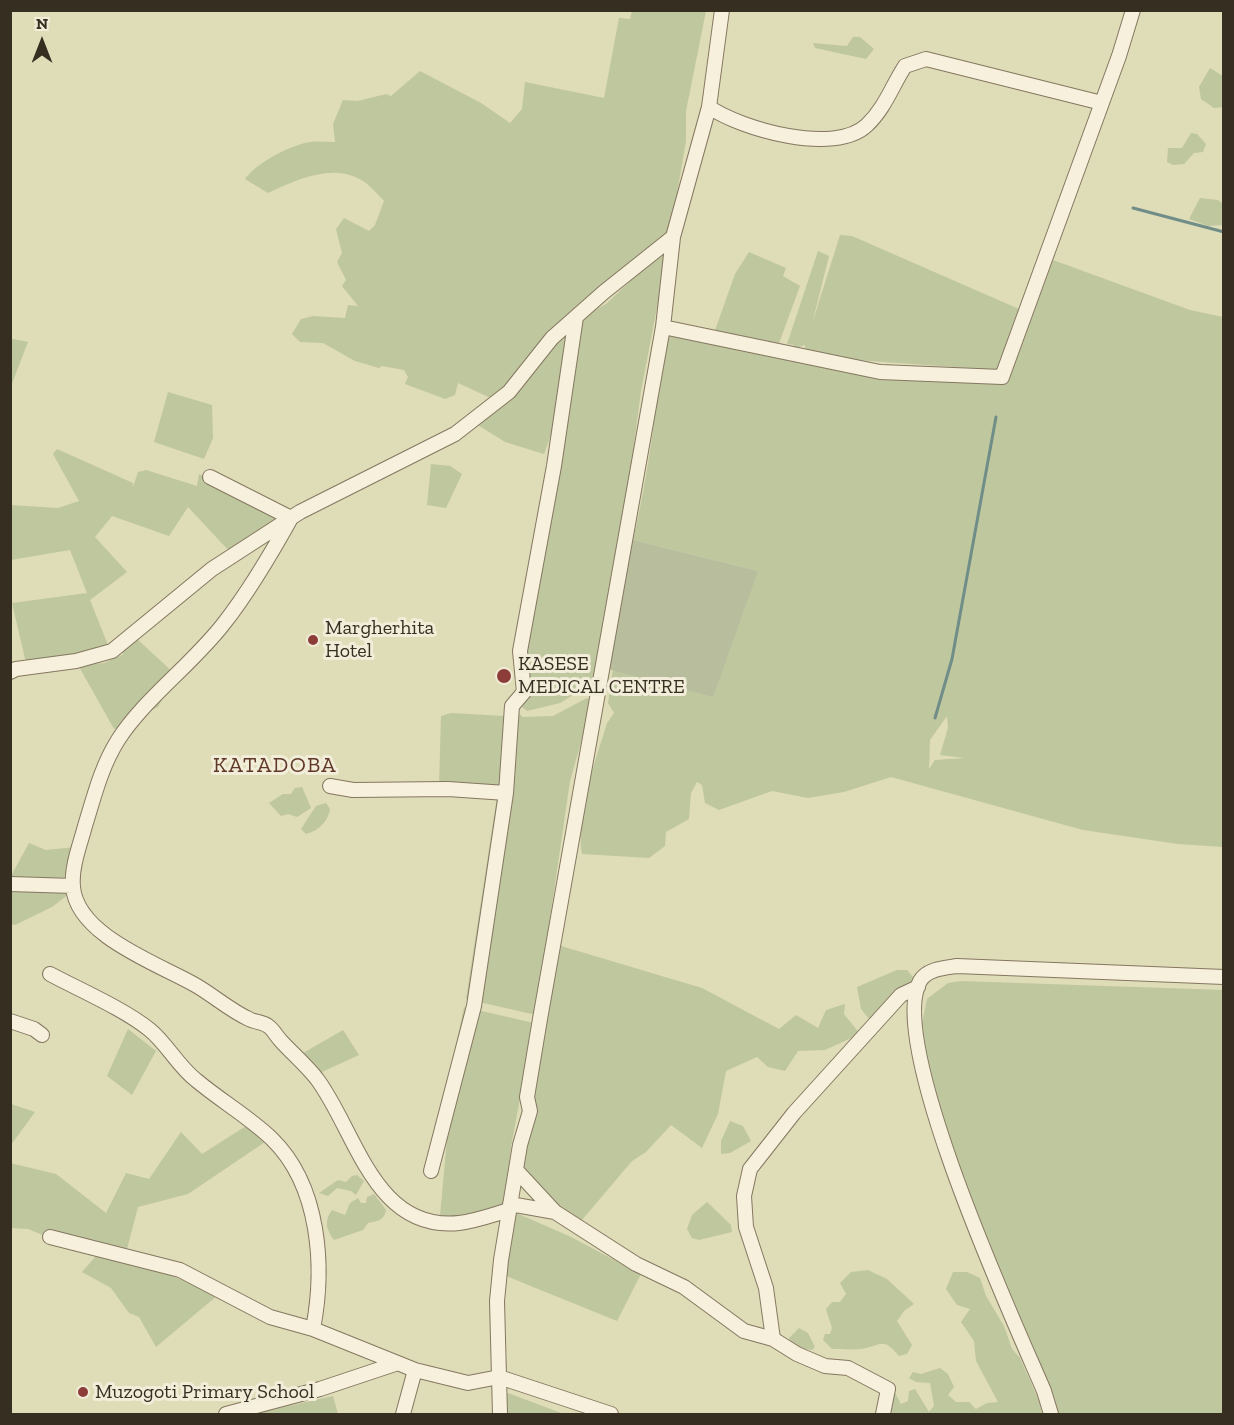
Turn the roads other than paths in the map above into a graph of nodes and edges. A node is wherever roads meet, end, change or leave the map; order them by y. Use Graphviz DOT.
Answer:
graph roads {
  1 [pos="722,10"];
  2 [pos="1133,10"];
  3 [pos="1102,103"];
  4 [pos="709,107"];
  5 [pos="673,237"];
  6 [pos="576,317"];
  7 [pos="663,327"];
  8 [pos="210,477"];
  9 [pos="291,518"];
  10 [pos="10,672"];
  11 [pos="330,786"];
  12 [pos="506,793"];
  13 [pos="10,884"];
  14 [pos="73,886"];
  15 [pos="50,974"];
  16 [pos="1224,977"];
  17 [pos="918,987"];
  18 [pos="10,1021"];
  19 [pos="42,1035"];
  20 [pos="431,1171"];
  21 [pos="517,1172"];
  22 [pos="509,1207"];
  23 [pos="555,1212"];
  24 [pos="50,1238"];
  25 [pos="313,1329"];
  26 [pos="773,1339"];
  27 [pos="395,1364"];
  28 [pos="415,1370"];
  29 [pos="499,1377"];
  30 [pos="226,1414"];
  31 [pos="403,1414"];
  32 [pos="500,1414"];
  33 [pos="611,1414"];
  34 [pos="883,1414"];
  35 [pos="1051,1414"];
  1 -- 4 [label="street"];
  2 -- 3 [label="street"];
  3 -- 4 [label="street"];
  3 -- 7 [label="street"];
  4 -- 5 [label="street"];
  5 -- 6 [label="street"];
  5 -- 7 [label="street"];
  6 -- 9 [label="street"];
  6 -- 12 [label="street"];
  7 -- 21 [label="street"];
  8 -- 9 [label="street"];
  9 -- 10 [label="street"];
  9 -- 14 [label="street"];
  11 -- 12 [label="street"];
  12 -- 20 [label="street"];
  13 -- 14 [label="street"];
  14 -- 22 [label="street"];
  15 -- 25 [label="street"];
  16 -- 17 [label="street"];
  17 -- 26 [label="street"];
  17 -- 35 [label="street"];
  18 -- 19 [label="street"];
  21 -- 22 [label="street"];
  21 -- 23 [label="street"];
  22 -- 23 [label="street"];
  22 -- 29 [label="street"];
  23 -- 26 [label="street"];
  24 -- 25 [label="street"];
  25 -- 27 [label="street"];
  26 -- 34 [label="street"];
  27 -- 28 [label="street"];
  27 -- 30 [label="street"];
  28 -- 29 [label="street"];
  28 -- 31 [label="street"];
  29 -- 32 [label="street"];
  29 -- 33 [label="street"];
}
